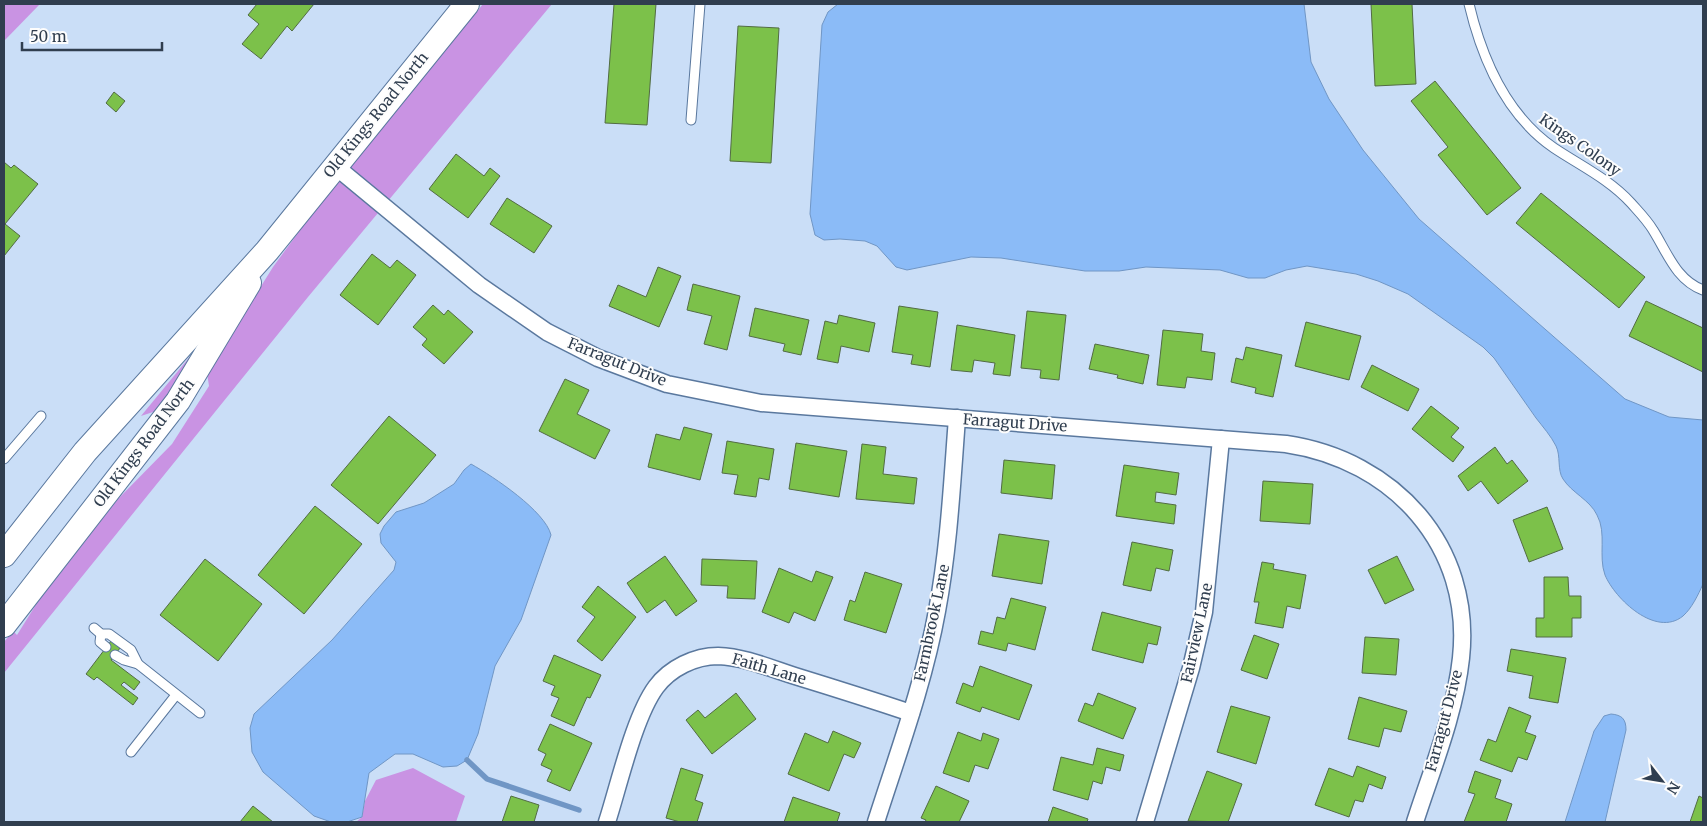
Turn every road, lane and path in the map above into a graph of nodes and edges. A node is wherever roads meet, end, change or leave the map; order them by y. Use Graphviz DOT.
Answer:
graph roads {
  1 [pos="467,4"];
  2 [pos="700,4"];
  3 [pos="1470,4"];
  4 [pos="691,120"];
  5 [pos="335,166"];
  6 [pos="267,251"];
  7 [pos="1703,290"];
  8 [pos="41,416"];
  9 [pos="956,418"];
  10 [pos="1221,438"];
  11 [pos="4,459"];
  12 [pos="4,556"];
  13 [pos="4,625"];
  14 [pos="106,647"];
  15 [pos="115,655"];
  16 [pos="138,664"];
  17 [pos="176,695"];
  18 [pos="200,713"];
  19 [pos="911,713"];
  20 [pos="131,752"];
  21 [pos="607,822"];
  22 [pos="876,822"];
  23 [pos="1145,822"];
  24 [pos="1415,822"];
  1 -- 5 [label="street, Old Kings Road North"];
  2 -- 4 [label="lane"];
  3 -- 7 [label="lane, Kings Colony"];
  5 -- 6 [label="street, Old Kings Road North"];
  5 -- 9 [label="street, Farragut Drive"];
  6 -- 12 [label="street, Old Kings Road North"];
  6 -- 13 [label="street, Old Kings Road North"];
  8 -- 11 [label="lane"];
  9 -- 10 [label="street, Farragut Drive"];
  9 -- 19 [label="street, Farmbrook Lane"];
  10 -- 23 [label="street, Fairview Lane"];
  10 -- 24 [label="street, Farragut Drive"];
  14 -- 16 [label="lane"];
  15 -- 16 [label="lane"];
  16 -- 17 [label="lane"];
  17 -- 18 [label="lane"];
  17 -- 20 [label="lane"];
  19 -- 21 [label="street, Faith Lane"];
  19 -- 22 [label="street, Farmbrook Lane"];
}
